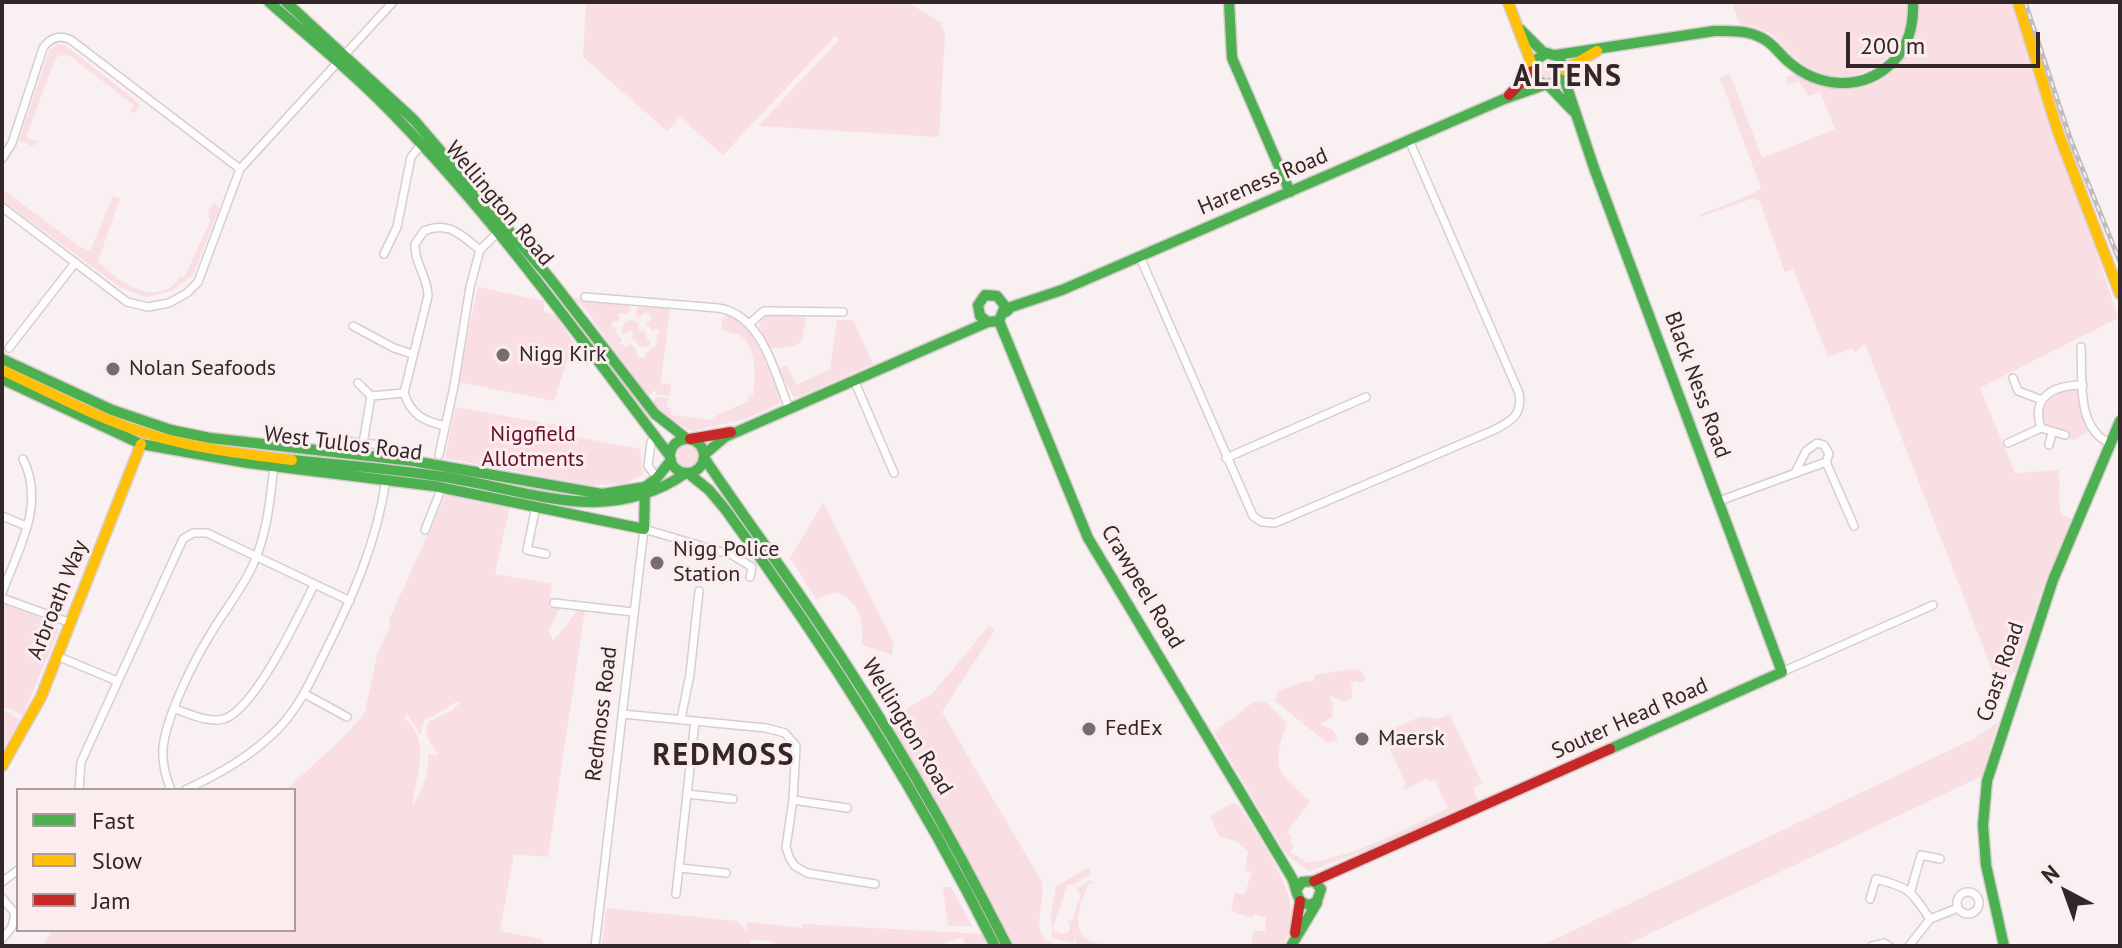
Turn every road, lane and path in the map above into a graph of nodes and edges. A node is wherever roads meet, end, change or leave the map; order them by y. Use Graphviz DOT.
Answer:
graph roads {
  1 [pos="269,2"];
  2 [pos="286,2"];
  3 [pos="393,2"];
  4 [pos="1229,2"];
  5 [pos="1508,2"];
  6 [pos="1913,2"];
  7 [pos="2018,2"];
  8 [pos="1519,28"];
  9 [pos="1599,50"];
  10 [pos="1550,54"];
  11 [pos="342,58"];
  12 [pos="1532,68"];
  13 [pos="1563,72"];
  14 [pos="1546,85"];
  15 [pos="1504,99"];
  16 [pos="1574,113"];
  17 [pos="1409,140"];
  18 [pos="422,144"];
  19 [pos="2,159"];
  20 [pos="240,169"];
  21 [pos="1290,192"];
  22 [pos="2,207"];
  23 [pos="501,229"];
  24 [pos="480,250"];
  25 [pos="384,254"];
  26 [pos="1140,257"];
  27 [pos="75,263"];
  28 [pos="2120,294"];
  29 [pos="585,297"];
  30 [pos="1037,298"];
  31 [pos="1003,299"];
  32 [pos="843,312"];
  33 [pos="978,313"];
  34 [pos="998,318"];
  35 [pos="750,323"];
  36 [pos="353,326"];
  37 [pos="950,339"];
  38 [pos="2081,347"];
  39 [pos="9,348"];
  40 [pos="412,354"];
  41 [pos="2,359"];
  42 [pos="2,370"];
  43 [pos="2013,378"];
  44 [pos="2,379"];
  45 [pos="854,380"];
  46 [pos="358,383"];
  47 [pos="2083,385"];
  48 [pos="404,393"];
  49 [pos="371,396"];
  50 [pos="1366,397"];
  51 [pos="2042,400"];
  52 [pos="789,409"];
  53 [pos="2120,421"];
  54 [pos="445,426"];
  55 [pos="2041,428"];
  56 [pos="736,432"];
  57 [pos="2052,433"];
  58 [pos="2065,435"];
  59 [pos="689,439"];
  60 [pos="339,440"];
  61 [pos="651,442"];
  62 [pos="363,443"];
  63 [pos="2008,443"];
  64 [pos="141,444"];
  65 [pos="2111,444"];
  66 [pos="381,445"];
  67 [pos="2049,445"];
  68 [pos="439,455"];
  69 [pos="705,456"];
  70 [pos="670,458"];
  71 [pos="1226,458"];
  72 [pos="23,459"];
  73 [pos="1826,462"];
  74 [pos="274,466"];
  75 [pos="687,473"];
  76 [pos="894,473"];
  77 [pos="1795,473"];
  78 [pos="657,478"];
  79 [pos="386,479"];
  80 [pos="442,487"];
  81 [pos="644,492"];
  82 [pos="1719,501"];
  83 [pos="536,506"];
  84 [pos="2,516"];
  85 [pos="26,526"];
  86 [pos="1854,526"];
  87 [pos="644,529"];
  88 [pos="425,530"];
  89 [pos="741,546"];
  90 [pos="546,554"];
  91 [pos="736,556"];
  92 [pos="256,557"];
  93 [pos="750,577"];
  94 [pos="314,585"];
  95 [pos="699,591"];
  96 [pos="2,595"];
  97 [pos="350,601"];
  98 [pos="554,603"];
  99 [pos="1933,605"];
  100 [pos="633,612"];
  101 [pos="71,623"];
  102 [pos="57,656"];
  103 [pos="1782,672"];
  104 [pos="117,681"];
  105 [pos="305,694"];
  106 [pos="175,709"];
  107 [pos="622,714"];
  108 [pos="347,717"];
  109 [pos="681,719"];
  110 [pos="695,721"];
  111 [pos="2,766"];
  112 [pos="79,788"];
  113 [pos="170,788"];
  114 [pos="189,788"];
  115 [pos="687,794"];
  116 [pos="733,799"];
  117 [pos="793,800"];
  118 [pos="847,808"];
  119 [pos="1940,859"];
  120 [pos="1280,860"];
  121 [pos="680,868"];
  122 [pos="1343,870"];
  123 [pos="726,873"];
  124 [pos="1310,881"];
  125 [pos="875,884"];
  126 [pos="1297,889"];
  127 [pos="1911,890"];
  128 [pos="676,894"];
  129 [pos="1319,897"];
  130 [pos="2,898"];
  131 [pos="1870,899"];
  132 [pos="1300,901"];
  133 [pos="1958,908"];
  134 [pos="1930,919"];
  135 [pos="2,939"];
  136 [pos="1293,943"];
  137 [pos="595,946"];
  138 [pos="995,946"];
  139 [pos="1007,946"];
  140 [pos="1872,946"];
  141 [pos="1889,946"];
  142 [pos="1909,946"];
  143 [pos="2004,946"];
  1 -- 11 [label="main road, Wellington Road"];
  2 -- 11 [label="main road, Wellington Road"];
  3 -- 11 [label="street"];
  4 -- 21 [label="main road"];
  5 -- 8 [label="main road"];
  6 -- 9 [label="main road"];
  7 -- 28 [label="main road"];
  8 -- 10 [label="main road"];
  8 -- 12 [label="main road"];
  9 -- 10 [label="main road"];
  9 -- 13 [label="main road"];
  10 -- 12 [label="main road"];
  10 -- 13 [label="main road"];
  11 -- 18 [label="main road, Wellington Road"];
  11 -- 20 [label="street"];
  11 -- 23 [label="main road, Wellington Road"];
  12 -- 14 [label="main road"];
  12 -- 15 [label="main road, Hareness Road"];
  13 -- 14 [label="main road"];
  13 -- 16 [label="main road, Black Ness Road"];
  14 -- 15 [label="main road, Hareness Road"];
  14 -- 16 [label="main road, Black Ness Road"];
  15 -- 17 [label="main road, Hareness Road"];
  16 -- 82 [label="main road, Black Ness Road"];
  17 -- 21 [label="main road, Hareness Road"];
  17 -- 71 [label="street"];
  18 -- 23 [label="main road, Wellington Road"];
  18 -- 25 [label="street"];
  19 -- 20 [label="street"];
  20 -- 27 [label="street"];
  21 -- 26 [label="main road, Hareness Road"];
  22 -- 27 [label="street"];
  23 -- 24 [label="street"];
  23 -- 59 [label="main road, Wellington Road"];
  23 -- 70 [label="main road, Wellington Road"];
  24 -- 40 [label="street"];
  24 -- 54 [label="street"];
  26 -- 30 [label="main road, Hareness Road"];
  26 -- 71 [label="street"];
  27 -- 39 [label="street"];
  29 -- 35 [label="street"];
  30 -- 31 [label="main road, Hareness Road"];
  30 -- 34 [label="main road, Hareness Road"];
  31 -- 33 [label="main road"];
  31 -- 34 [label="main road"];
  32 -- 35 [label="street"];
  33 -- 34 [label="main road"];
  33 -- 37 [label="main road, Hareness Road"];
  34 -- 37 [label="main road, Hareness Road"];
  34 -- 120 [label="main road, Crawpeel Road"];
  35 -- 52 [label="street"];
  36 -- 40 [label="street"];
  37 -- 45 [label="main road, Hareness Road"];
  38 -- 47 [label="street"];
  40 -- 48 [label="street"];
  41 -- 81 [label="main road, West Tullos Road"];
  42 -- 81 [label="main road, West Tullos Road"];
  43 -- 51 [label="street"];
  44 -- 64 [label="main road"];
  45 -- 52 [label="main road, Hareness Road"];
  45 -- 76 [label="street"];
  46 -- 49 [label="street"];
  47 -- 51 [label="street"];
  47 -- 65 [label="street"];
  48 -- 49 [label="street"];
  48 -- 54 [label="street"];
  49 -- 62 [label="street"];
  50 -- 71 [label="street"];
  51 -- 55 [label="street"];
  52 -- 56 [label="main road, Hareness Road"];
  53 -- 65 [label="main road, Coast Road"];
  54 -- 68 [label="street"];
  55 -- 57 [label="street"];
  55 -- 63 [label="street"];
  56 -- 59 [label="main road, Hareness Road"];
  56 -- 69 [label="main road, Hareness Road"];
  57 -- 58 [label="street"];
  57 -- 67 [label="street"];
  59 -- 69 [label="main road"];
  59 -- 70 [label="main road"];
  60 -- 62 [label="street"];
  61 -- 78 [label="street"];
  62 -- 66 [label="street"];
  64 -- 74 [label="main road"];
  64 -- 101 [label="main road, Arbroath Way"];
  65 -- 143 [label="main road, Coast Road"];
  69 -- 75 [label="main road"];
  69 -- 139 [label="main road, Wellington Road"];
  70 -- 75 [label="main road"];
  70 -- 78 [label="main road, West Tullos Road"];
  72 -- 85 [label="street"];
  73 -- 77 [label="street"];
  73 -- 77 [label="street"];
  73 -- 86 [label="street"];
  74 -- 79 [label="main road"];
  74 -- 92 [label="street"];
  75 -- 81 [label="main road, West Tullos Road"];
  75 -- 138 [label="main road, Wellington Road"];
  77 -- 82 [label="street"];
  78 -- 81 [label="main road, West Tullos Road"];
  79 -- 80 [label="main road"];
  79 -- 97 [label="street"];
  80 -- 83 [label="main road"];
  80 -- 88 [label="street"];
  81 -- 87 [label="main road, Redmoss Road"];
  82 -- 103 [label="main road, Black Ness Road"];
  83 -- 87 [label="main road"];
  83 -- 90 [label="street"];
  84 -- 85 [label="street"];
  85 -- 96 [label="street"];
  87 -- 91 [label="street"];
  87 -- 100 [label="street, Redmoss Road"];
  89 -- 91 [label="street"];
  91 -- 93 [label="street"];
  92 -- 94 [label="street"];
  92 -- 104 [label="street"];
  92 -- 106 [label="street"];
  94 -- 97 [label="street"];
  94 -- 106 [label="street"];
  95 -- 109 [label="street"];
  96 -- 101 [label="street"];
  97 -- 105 [label="street"];
  98 -- 100 [label="street"];
  99 -- 103 [label="street, Souter Head Road"];
  100 -- 107 [label="street, Redmoss Road"];
  101 -- 102 [label="main road, Arbroath Way"];
  102 -- 104 [label="street"];
  102 -- 111 [label="main road, Arbroath Way"];
  103 -- 122 [label="main road, Souter Head Road"];
  104 -- 112 [label="street"];
  105 -- 108 [label="street"];
  105 -- 114 [label="street"];
  106 -- 113 [label="street"];
  107 -- 109 [label="street"];
  107 -- 137 [label="street, Redmoss Road"];
  109 -- 110 [label="street"];
  110 -- 115 [label="street"];
  110 -- 117 [label="street"];
  115 -- 116 [label="street"];
  115 -- 121 [label="street"];
  117 -- 118 [label="street"];
  117 -- 125 [label="street"];
  119 -- 127 [label="street"];
  120 -- 124 [label="main road, Crawpeel Road"];
  120 -- 126 [label="main road, Crawpeel Road"];
  121 -- 123 [label="street"];
  121 -- 128 [label="street"];
  122 -- 124 [label="main road, Souter Head Road"];
  122 -- 129 [label="main road, Souter Head Road"];
  124 -- 126 [label="main road"];
  124 -- 129 [label="main road, Crawpeel Road"];
  126 -- 132 [label="main road, Crawpeel Road"];
  127 -- 131 [label="street"];
  127 -- 134 [label="street"];
  129 -- 132 [label="main road"];
  129 -- 136 [label="main road, Souter Head Road"];
  130 -- 135 [label="street"];
  132 -- 136 [label="main road, Souter Head Road"];
  133 -- 134 [label="street"];
  134 -- 142 [label="street"];
  140 -- 141 [label="street"];
}
